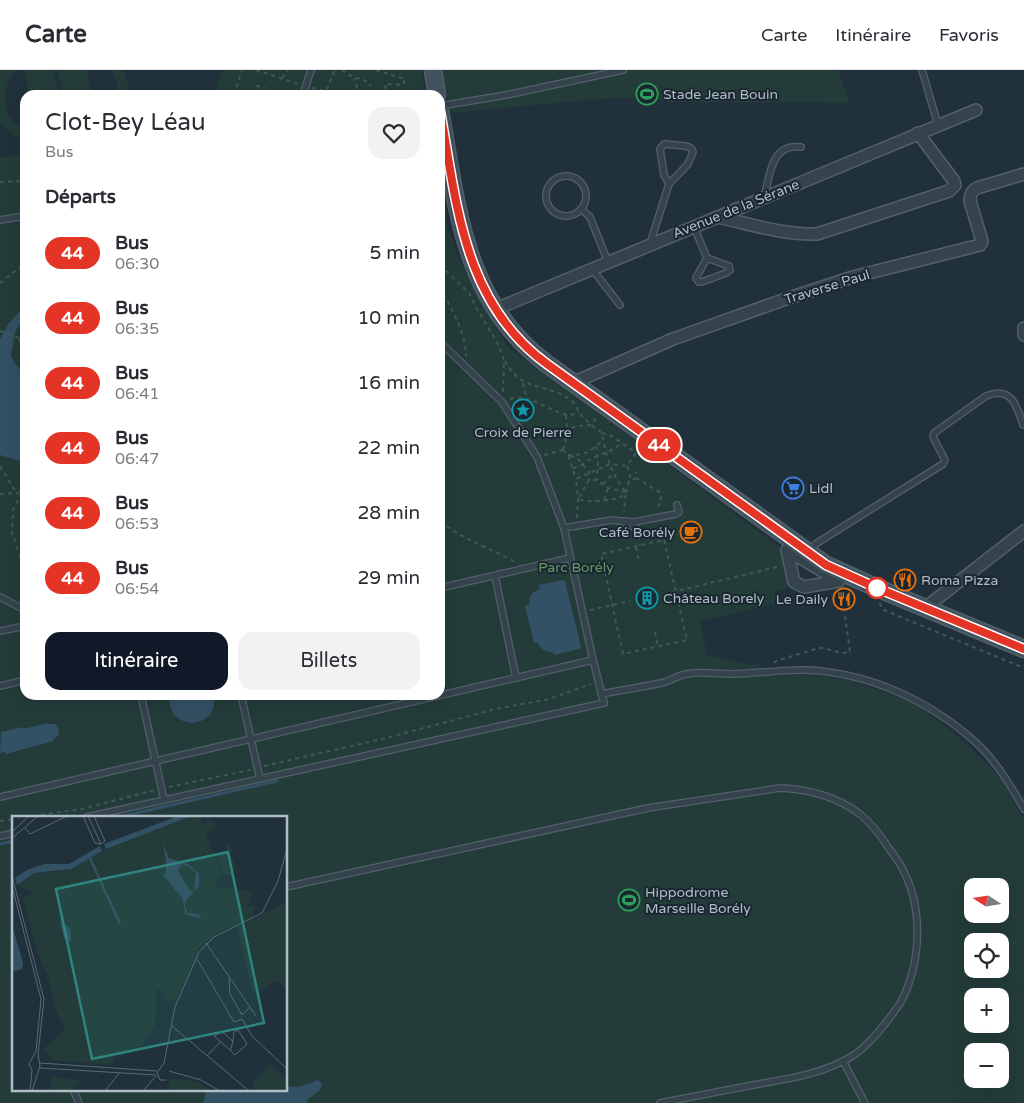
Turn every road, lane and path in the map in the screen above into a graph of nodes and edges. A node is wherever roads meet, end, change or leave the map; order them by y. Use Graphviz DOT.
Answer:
graph roads {
  1 [pos="242,70"];
  2 [pos="288,70"];
  3 [pos="311,70"];
  4 [pos="342,70"];
  5 [pos="376,70"];
  6 [pos="433,70"];
  7 [pos="623,70"];
  8 [pos="922,70"];
  9 [pos="354,78"];
  10 [pos="282,79"];
  11 [pos="371,86"];
  12 [pos="265,88"];
  13 [pos="236,90"];
  14 [pos="256,90"];
  15 [pos="305,90"];
  16 [pos="356,90"];
  17 [pos="386,90"];
  18 [pos="436,90"];
  19 [pos="445,105"];
  20 [pos="976,110"];
  21 [pos="938,125"];
  22 [pos="918,133"];
  23 [pos="445,139"];
  24 [pos="801,146"];
  25 [pos="1024,174"];
  26 [pos="20,181"];
  27 [pos="0,182"];
  28 [pos="669,184"];
  29 [pos="764,198"];
  30 [pos="581,209"];
  31 [pos="20,217"];
  32 [pos="717,217"];
  33 [pos="0,220"];
  34 [pos="694,227"];
  35 [pos="650,244"];
  36 [pos="707,258"];
  37 [pos="608,262"];
  38 [pos="20,266"];
  39 [pos="592,269"];
  40 [pos="445,270"];
  41 [pos="0,283"];
  42 [pos="445,297"];
  43 [pos="620,305"];
  44 [pos="496,309"];
  45 [pos="1024,328"];
  46 [pos="1,331"];
  47 [pos="1024,335"];
  48 [pos="19,338"];
  49 [pos="445,347"];
  50 [pos="504,360"];
  51 [pos="466,367"];
  52 [pos="523,382"];
  53 [pos="573,383"];
  54 [pos="527,400"];
  55 [pos="502,402"];
  56 [pos="580,413"];
  57 [pos="598,414"];
  58 [pos="566,415"];
  59 [pos="592,424"];
  60 [pos="1023,425"];
  61 [pos="568,432"];
  62 [pos="602,433"];
  63 [pos="603,440"];
  64 [pos="621,443"];
  65 [pos="596,446"];
  66 [pos="563,450"];
  67 [pos="606,453"];
  68 [pos="568,455"];
  69 [pos="598,456"];
  70 [pos="537,457"];
  71 [pos="610,464"];
  72 [pos="582,465"];
  73 [pos="0,466"];
  74 [pos="628,466"];
  75 [pos="573,468"];
  76 [pos="598,469"];
  77 [pos="589,472"];
  78 [pos="636,472"];
  79 [pos="613,474"];
  80 [pos="636,478"];
  81 [pos="576,479"];
  82 [pos="589,480"];
  83 [pos="597,480"];
  84 [pos="629,482"];
  85 [pos="603,484"];
  86 [pos="608,488"];
  87 [pos="20,492"];
  88 [pos="626,492"];
  89 [pos="20,493"];
  90 [pos="0,494"];
  91 [pos="20,498"];
  92 [pos="578,499"];
  93 [pos="604,500"];
  94 [pos="677,505"];
  95 [pos="578,509"];
  96 [pos="652,519"];
  97 [pos="621,521"];
  98 [pos="445,525"];
  99 [pos="564,528"];
  100 [pos="636,528"];
  101 [pos="1024,531"];
  102 [pos="636,546"];
  103 [pos="20,556"];
  104 [pos="808,556"];
  105 [pos="570,558"];
  106 [pos="639,562"];
  107 [pos="787,564"];
  108 [pos="524,568"];
  109 [pos="495,576"];
  110 [pos="445,587"];
  111 [pos="676,591"];
  112 [pos="885,591"];
  113 [pos="664,594"];
  114 [pos="0,597"];
  115 [pos="630,601"];
  116 [pos="612,605"];
  117 [pos="20,607"];
  118 [pos="844,608"];
  119 [pos="925,608"];
  120 [pos="591,610"];
  121 [pos="20,627"];
  122 [pos="0,631"];
  123 [pos="655,632"];
  124 [pos="658,646"];
  125 [pos="1024,649"];
  126 [pos="593,660"];
  127 [pos="1024,668"];
  128 [pos="768,670"];
  129 [pos="516,678"];
  130 [pos="20,681"];
  131 [pos="598,683"];
  132 [pos="0,686"];
  133 [pos="445,694"];
  134 [pos="601,694"];
  135 [pos="142,700"];
  136 [pos="242,700"];
  137 [pos="420,700"];
  138 [pos="251,739"];
  139 [pos="155,761"];
  140 [pos="257,768"];
  141 [pos="260,779"];
  142 [pos="162,788"];
  143 [pos="0,797"];
  144 [pos="164,800"];
  145 [pos="1024,809"];
  146 [pos="32,816"];
  147 [pos="92,816"];
  148 [pos="288,887"];
  149 [pos="843,1061"];
  150 [pos="73,1090"];
  151 [pos="79,1103"];
  152 [pos="660,1103"];
  153 [pos="865,1103"];
  1 -- 13 [label="path"];
  2 -- 10 [label="path"];
  3 -- 15 [label="lane"];
  4 -- 9 [label="path"];
  5 -- 17 [label="path"];
  6 -- 18 [label="street"];
  7 -- 19 [label="lane"];
  8 -- 21 [label="lane"];
  9 -- 11 [label="path"];
  9 -- 16 [label="path"];
  12 -- 14 [label="path"];
  20 -- 21 [label="street, Avenue de la Sérane"];
  21 -- 22 [label="street, Avenue de la Sérane"];
  22 -- 29 [label="street, Avenue de la Sérane"];
  22 -- 32 [label="street"];
  23 -- 44 [label="street"];
  24 -- 29 [label="lane"];
  25 -- 53 [label="street, Traverse Paul"];
  26 -- 27 [label="path"];
  28 -- 28 [label="lane"];
  28 -- 35 [label="lane"];
  29 -- 32 [label="street, Avenue de la Sérane"];
  30 -- 30 [label="lane"];
  30 -- 37 [label="lane"];
  31 -- 33 [label="lane"];
  32 -- 34 [label="street, Avenue de la Sérane"];
  34 -- 35 [label="street, Avenue de la Sérane"];
  34 -- 36 [label="lane"];
  35 -- 37 [label="street, Avenue de la Sérane"];
  36 -- 36 [label="lane"];
  37 -- 39 [label="street, Avenue de la Sérane"];
  38 -- 41 [label="path"];
  39 -- 43 [label="lane"];
  39 -- 44 [label="street, Avenue de la Sérane"];
  40 -- 50 [label="path"];
  42 -- 51 [label="path"];
  44 -- 53 [label="street"];
  45 -- 47 [label="street"];
  46 -- 48 [label="path"];
  49 -- 51 [label="lane"];
  50 -- 52 [label="path"];
  50 -- 55 [label="path"];
  51 -- 55 [label="lane"];
  52 -- 54 [label="path"];
  52 -- 56 [label="path"];
  53 -- 104 [label="street"];
  54 -- 55 [label="path"];
  54 -- 58 [label="path"];
  55 -- 70 [label="lane"];
  56 -- 58 [label="path"];
  56 -- 59 [label="path"];
  57 -- 59 [label="path"];
  58 -- 61 [label="path"];
  59 -- 61 [label="path"];
  59 -- 62 [label="path"];
  60 -- 104 [label="lane"];
  61 -- 66 [label="path"];
  62 -- 63 [label="path"];
  62 -- 64 [label="path"];
  63 -- 65 [label="path"];
  63 -- 67 [label="path"];
  64 -- 67 [label="path"];
  64 -- 74 [label="path"];
  65 -- 68 [label="path"];
  65 -- 69 [label="path"];
  66 -- 68 [label="path"];
  66 -- 70 [label="path"];
  67 -- 69 [label="path"];
  67 -- 71 [label="path"];
  68 -- 72 [label="path"];
  68 -- 75 [label="path"];
  69 -- 72 [label="path"];
  69 -- 76 [label="path"];
  70 -- 99 [label="lane"];
  71 -- 74 [label="path"];
  71 -- 76 [label="path"];
  71 -- 79 [label="path"];
  72 -- 75 [label="path"];
  72 -- 77 [label="path"];
  73 -- 87 [label="path"];
  74 -- 84 [label="path"];
  75 -- 81 [label="path"];
  76 -- 77 [label="path"];
  76 -- 83 [label="path"];
  77 -- 81 [label="path"];
  77 -- 82 [label="path"];
  78 -- 80 [label="path"];
  79 -- 85 [label="path"];
  79 -- 88 [label="path"];
  80 -- 84 [label="path"];
  80 -- 96 [label="path"];
  81 -- 92 [label="path"];
  82 -- 83 [label="path"];
  82 -- 92 [label="path"];
  83 -- 85 [label="path"];
  84 -- 88 [label="path"];
  85 -- 86 [label="path"];
  86 -- 88 [label="path"];
  86 -- 93 [label="path"];
  88 -- 93 [label="path"];
  88 -- 97 [label="path"];
  89 -- 90 [label="path"];
  91 -- 103 [label="path"];
  92 -- 93 [label="path"];
  92 -- 95 [label="path"];
  94 -- 96 [label="lane"];
  96 -- 97 [label="lane"];
  97 -- 99 [label="lane"];
  97 -- 100 [label="lane"];
  98 -- 108 [label="path"];
  99 -- 105 [label="lane"];
  101 -- 119 [label="street"];
  102 -- 106 [label="path"];
  102 -- 111 [label="path"];
  102 -- 116 [label="path"];
  104 -- 107 [label="street"];
  104 -- 107 [label="street"];
  104 -- 112 [label="street"];
  105 -- 108 [label="lane"];
  105 -- 126 [label="lane"];
  107 -- 111 [label="path"];
  108 -- 109 [label="lane"];
  109 -- 110 [label="lane"];
  109 -- 129 [label="lane"];
  111 -- 113 [label="path"];
  111 -- 124 [label="path"];
  112 -- 119 [label="street"];
  112 -- 127 [label="path"];
  114 -- 117 [label="lane"];
  115 -- 116 [label="path"];
  116 -- 120 [label="path"];
  116 -- 124 [label="path"];
  118 -- 128 [label="path"];
  119 -- 125 [label="street"];
  121 -- 122 [label="lane"];
  123 -- 124 [label="path"];
  126 -- 129 [label="lane"];
  126 -- 131 [label="lane"];
  128 -- 134 [label="lane"];
  128 -- 145 [label="lane"];
  129 -- 133 [label="lane"];
  130 -- 132 [label="lane"];
  131 -- 134 [label="lane"];
  131 -- 140 [label="path"];
  134 -- 141 [label="lane"];
  135 -- 139 [label="lane"];
  136 -- 138 [label="lane"];
  137 -- 138 [label="lane"];
  138 -- 139 [label="lane"];
  138 -- 140 [label="lane"];
  139 -- 142 [label="lane"];
  139 -- 143 [label="lane"];
  140 -- 141 [label="lane"];
  140 -- 142 [label="path"];
  141 -- 144 [label="lane"];
  142 -- 144 [label="lane"];
  142 -- 146 [label="path"];
  144 -- 147 [label="lane"];
  148 -- 149 [label="lane"];
  149 -- 152 [label="lane"];
  149 -- 153 [label="lane"];
  150 -- 151 [label="lane"];
}
